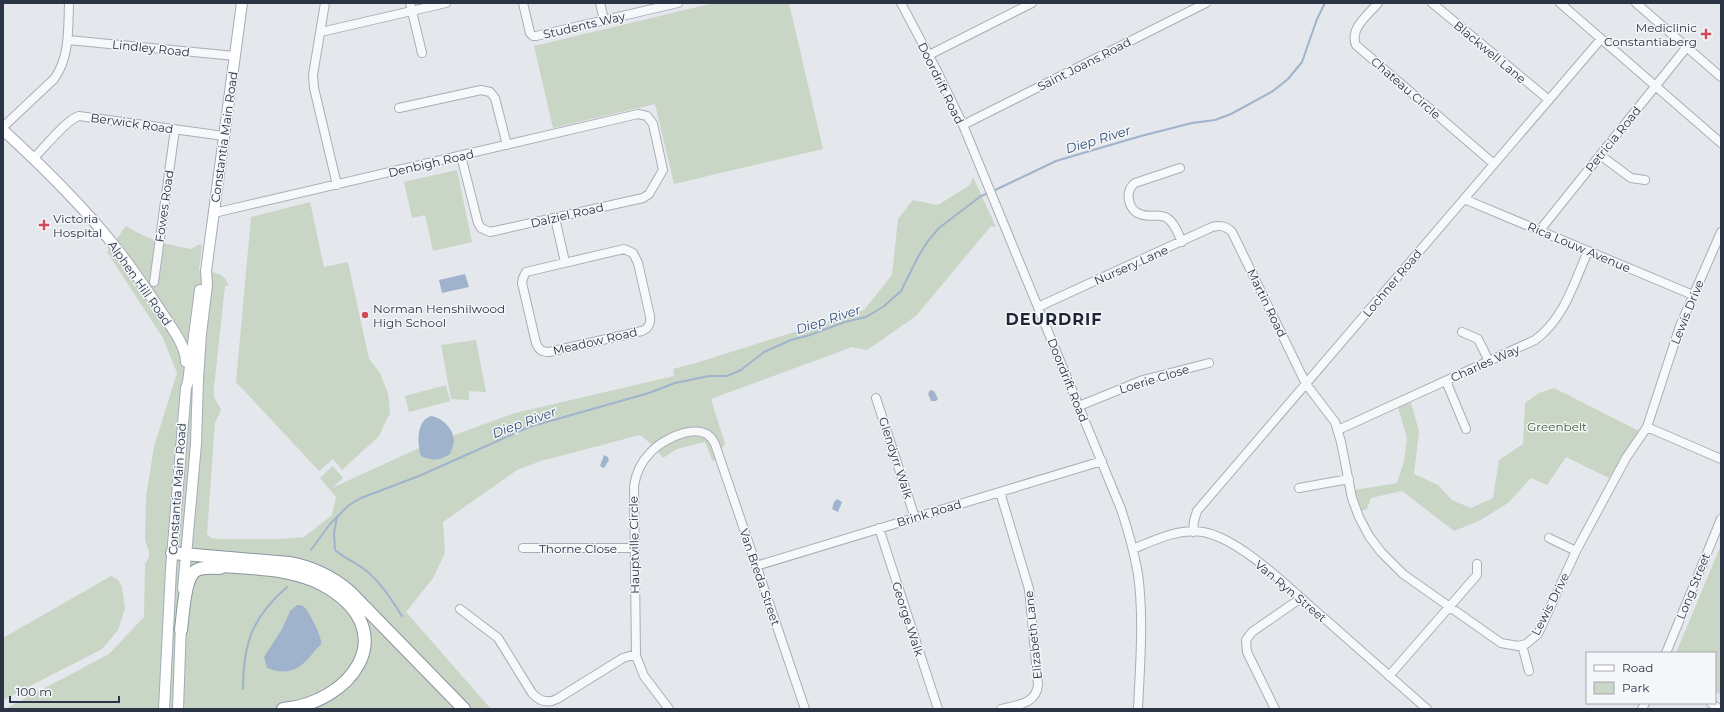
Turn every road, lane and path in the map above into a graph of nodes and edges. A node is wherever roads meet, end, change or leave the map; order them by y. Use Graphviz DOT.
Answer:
graph roads {
  1 [pos="69,3"];
  2 [pos="242,3"];
  3 [pos="325,3"];
  4 [pos="446,3"];
  5 [pos="523,3"];
  6 [pos="600,3"];
  7 [pos="678,3"];
  8 [pos="901,3"];
  9 [pos="1032,3"];
  10 [pos="1206,3"];
  11 [pos="1378,3"];
  12 [pos="1432,3"];
  13 [pos="1560,3"];
  14 [pos="1639,4"];
  15 [pos="411,7"];
  16 [pos="604,20"];
  17 [pos="321,32"];
  18 [pos="1601,39"];
  19 [pos="68,40"];
  20 [pos="1686,48"];
  21 [pos="422,53"];
  22 [pos="929,55"];
  23 [pos="235,56"];
  24 [pos="1721,77"];
  25 [pos="1656,86"];
  26 [pos="1549,100"];
  27 [pos="399,108"];
  28 [pos="647,116"];
  29 [pos="963,126"];
  30 [pos="3,128"];
  31 [pos="175,129"];
  32 [pos="224,136"];
  33 [pos="1721,143"];
  34 [pos="507,145"];
  35 [pos="1600,155"];
  36 [pos="461,156"];
  37 [pos="33,159"];
  38 [pos="1494,164"];
  39 [pos="1180,168"];
  40 [pos="1645,180"];
  41 [pos="337,185"];
  42 [pos="1464,199"];
  43 [pos="214,213"];
  44 [pos="555,218"];
  45 [pos="1224,226"];
  46 [pos="1540,230"];
  47 [pos="1721,232"];
  48 [pos="1182,242"];
  49 [pos="1588,251"];
  50 [pos="565,262"];
  51 [pos="206,271"];
  52 [pos="154,282"];
  53 [pos="1693,295"];
  54 [pos="1038,307"];
  55 [pos="1462,332"];
  56 [pos="176,334"];
  57 [pos="191,347"];
  58 [pos="1489,362"];
  59 [pos="1208,364"];
  60 [pos="198,379"];
  61 [pos="1446,381"];
  62 [pos="1306,384"];
  63 [pos="186,388"];
  64 [pos="876,398"];
  65 [pos="1079,406"];
  66 [pos="1647,427"];
  67 [pos="1466,429"];
  68 [pos="1338,430"];
  69 [pos="715,444"];
  70 [pos="1721,459"];
  71 [pos="1102,461"];
  72 [pos="1348,479"];
  73 [pos="1299,488"];
  74 [pos="1000,492"];
  75 [pos="915,518"];
  76 [pos="1721,519"];
  77 [pos="878,528"];
  78 [pos="1193,532"];
  79 [pos="1549,538"];
  80 [pos="523,548"];
  81 [pos="634,548"];
  82 [pos="1133,549"];
  83 [pos="1576,551"];
  84 [pos="172,557"];
  85 [pos="185,558"];
  86 [pos="1477,564"];
  87 [pos="756,566"];
  88 [pos="240,567"];
  89 [pos="1301,598"];
  90 [pos="1450,606"];
  91 [pos="460,609"];
  92 [pos="181,630"];
  93 [pos="1522,645"];
  94 [pos="1666,652"];
  95 [pos="636,654"];
  96 [pos="1529,671"];
  97 [pos="1389,676"];
  98 [pos="164,709"];
  99 [pos="178,709"];
  100 [pos="283,709"];
  101 [pos="464,709"];
  102 [pos="669,709"];
  103 [pos="805,709"];
  104 [pos="938,709"];
  105 [pos="1001,709"];
  106 [pos="1138,709"];
  107 [pos="1275,709"];
  108 [pos="1427,709"];
  1 -- 19 [label="street"];
  2 -- 23 [label="main road, Constantia Main Road"];
  3 -- 17 [label="street"];
  4 -- 15 [label="street"];
  5 -- 16 [label="street, Students Way"];
  6 -- 16 [label="street"];
  7 -- 16 [label="street, Students Way"];
  8 -- 22 [label="street, Doordrift Road"];
  9 -- 22 [label="street"];
  10 -- 29 [label="street, Saint Joans Road"];
  11 -- 38 [label="street, Chateau Circle"];
  12 -- 26 [label="street, Blackwell Lane"];
  13 -- 18 [label="street"];
  14 -- 20 [label="street"];
  15 -- 17 [label="street"];
  15 -- 21 [label="street"];
  17 -- 41 [label="street"];
  18 -- 25 [label="street"];
  18 -- 26 [label="street, Lochner Road"];
  19 -- 23 [label="street, Lindley Road"];
  19 -- 30 [label="street"];
  20 -- 24 [label="street"];
  20 -- 25 [label="street, Petricia Road"];
  22 -- 29 [label="street, Doordrift Road"];
  23 -- 32 [label="main road, Constantia Main Road"];
  25 -- 33 [label="street"];
  25 -- 35 [label="street, Petricia Road"];
  26 -- 38 [label="street, Lochner Road"];
  27 -- 34 [label="street"];
  28 -- 34 [label="street, Denbigh Road"];
  28 -- 44 [label="street, Dalziel Road"];
  29 -- 54 [label="street, Doordrift Road"];
  30 -- 37 [label="main road, Alphen Hill Road"];
  31 -- 32 [label="street, Berwick Road"];
  31 -- 37 [label="street, Berwick Road"];
  31 -- 52 [label="street, Fowes Road"];
  32 -- 43 [label="main road, Constantia Main Road"];
  34 -- 36 [label="street, Denbigh Road"];
  35 -- 40 [label="street"];
  35 -- 46 [label="street, Petricia Road"];
  36 -- 41 [label="street, Denbigh Road"];
  36 -- 44 [label="street, Dalziel Road"];
  37 -- 56 [label="main road, Alphen Hill Road"];
  38 -- 42 [label="street, Lochner Road"];
  39 -- 48 [label="street"];
  41 -- 43 [label="street, Denbigh Road"];
  42 -- 46 [label="street, Rica Louw Avenue"];
  42 -- 62 [label="street, Lochner Road"];
  43 -- 51 [label="main road, Constantia Main Road"];
  44 -- 50 [label="street"];
  45 -- 48 [label="street, Nursery Lane"];
  45 -- 62 [label="street, Martin Road"];
  46 -- 49 [label="street, Rica Louw Avenue"];
  47 -- 53 [label="street, Lewis Drive"];
  48 -- 54 [label="street, Nursery Lane"];
  49 -- 53 [label="street, Rica Louw Avenue"];
  49 -- 58 [label="street, Charles Way"];
  50 -- 50 [label="street, Meadow Road"];
  51 -- 57 [label="main road, Constantia Main Road"];
  51 -- 60 [label="main road, Constantia Main Road"];
  53 -- 66 [label="street, Lewis Drive"];
  54 -- 65 [label="street, Doordrift Road"];
  55 -- 58 [label="street"];
  56 -- 57 [label="main road, Alphen Hill Road"];
  56 -- 63 [label="main road, Alphen Hill Road"];
  57 -- 60 [label="main road"];
  57 -- 63 [label="main road, Constantia Main Road"];
  58 -- 61 [label="street, Charles Way"];
  59 -- 65 [label="street, Loerie Close"];
  60 -- 85 [label="main road, Constantia Main Road"];
  61 -- 67 [label="street"];
  61 -- 68 [label="street, Charles Way"];
  62 -- 68 [label="street, Lewis Drive"];
  62 -- 78 [label="street, Lochner Road"];
  63 -- 84 [label="main road, Constantia Main Road"];
  64 -- 75 [label="street, Glendyrr Walk"];
  65 -- 71 [label="street, Doordrift Road"];
  66 -- 70 [label="street"];
  66 -- 83 [label="street, Lewis Drive"];
  68 -- 72 [label="street, Lewis Drive"];
  69 -- 81 [label="street, Hauptville Circle"];
  69 -- 87 [label="street, Van Breda Street"];
  71 -- 74 [label="street, Brink Road"];
  71 -- 82 [label="street, Doordrift Road"];
  72 -- 73 [label="street"];
  72 -- 90 [label="street, Lewis Drive"];
  74 -- 75 [label="street, Brink Road"];
  74 -- 105 [label="street, Elizabeth Lane"];
  75 -- 77 [label="street, Brink Road"];
  76 -- 94 [label="street, Long Street"];
  77 -- 87 [label="street, Brink Road"];
  77 -- 104 [label="street, George Walk"];
  78 -- 82 [label="street, Van Ryn Street"];
  78 -- 89 [label="street, Van Ryn Street"];
  79 -- 83 [label="street"];
  80 -- 81 [label="street, Thorne Close"];
  81 -- 95 [label="street, Hauptville Circle"];
  82 -- 106 [label="street, Doordrift Road"];
  83 -- 93 [label="street, Lewis Drive"];
  84 -- 85 [label="highway"];
  84 -- 98 [label="main road, Constantia Main Road"];
  85 -- 88 [label="highway"];
  85 -- 92 [label="main road, Constantia Main Road"];
  85 -- 101 [label="highway"];
  86 -- 90 [label="street"];
  87 -- 103 [label="street, Van Breda Street"];
  88 -- 92 [label="highway"];
  88 -- 100 [label="highway"];
  89 -- 97 [label="street, Van Ryn Street"];
  89 -- 107 [label="street"];
  90 -- 93 [label="street, Lewis Drive"];
  90 -- 97 [label="street"];
  91 -- 95 [label="street"];
  92 -- 99 [label="main road, Constantia Main Road"];
  93 -- 96 [label="street"];
  95 -- 102 [label="street, Hauptville Circle"];
  97 -- 108 [label="street, Van Ryn Street"];
}
